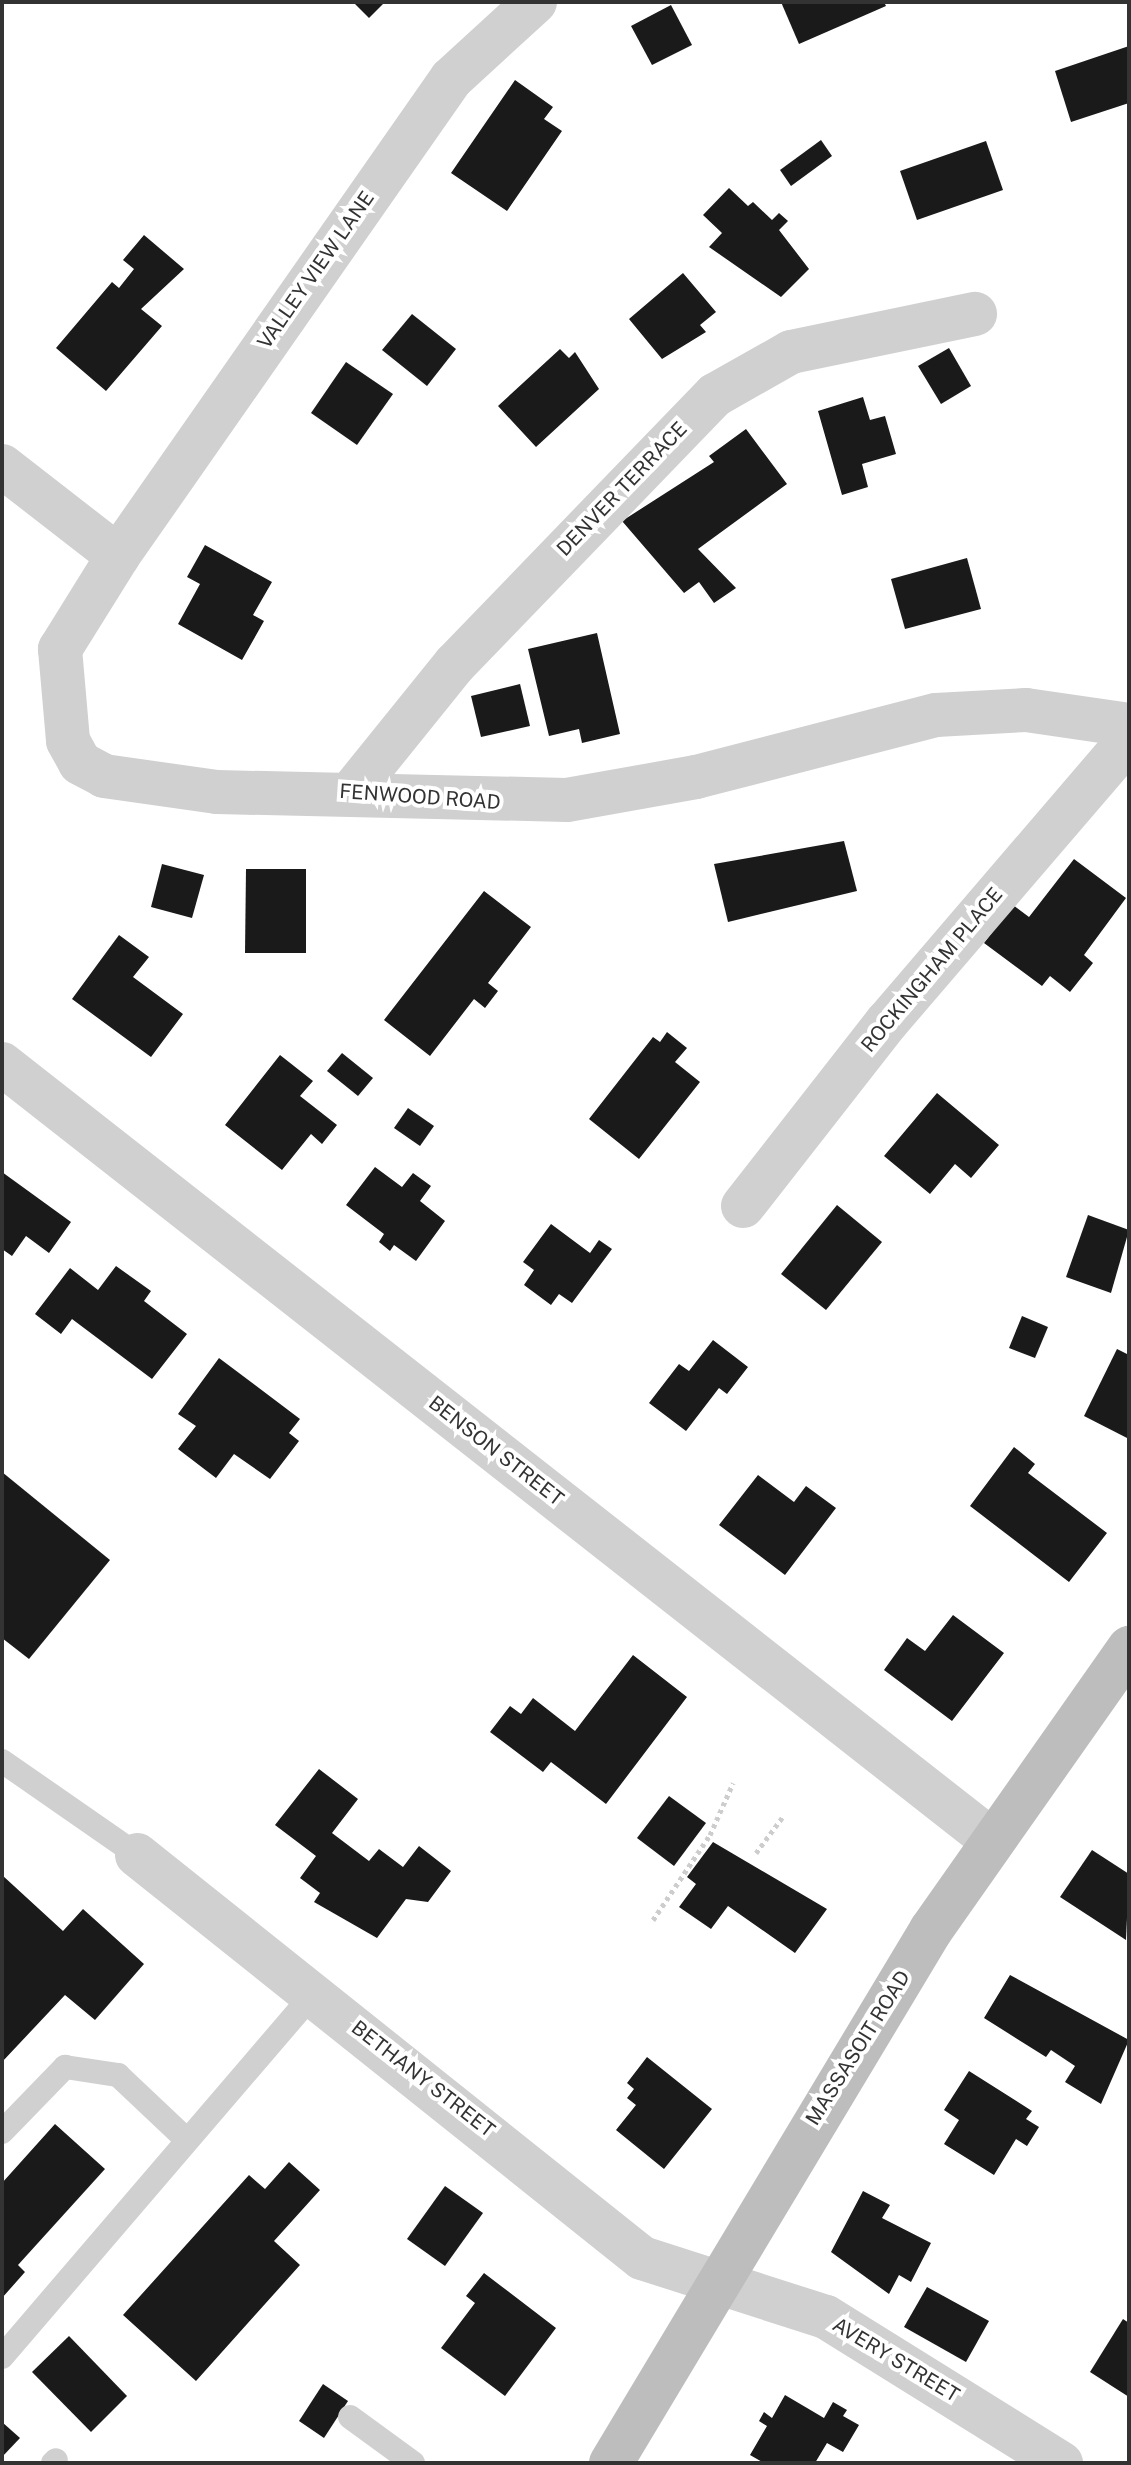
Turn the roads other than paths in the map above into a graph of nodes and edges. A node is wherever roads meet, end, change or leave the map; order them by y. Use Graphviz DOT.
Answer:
graph roads {
  1 [pos="535,2"];
  2 [pos="975,314"];
  3 [pos="2,466"];
  4 [pos="118,556"];
  5 [pos="1129,725"];
  6 [pos="1129,740"];
  7 [pos="350,794"];
  8 [pos="2,1064"];
  9 [pos="743,1206"];
  10 [pos="1129,1648"];
  11 [pos="2,1761"];
  12 [pos="990,1839"];
  13 [pos="137,1855"];
  14 [pos="313,1994"];
  15 [pos="2,2132"];
  16 [pos="187,2140"];
  17 [pos="719,2282"];
  18 [pos="2,2357"];
  19 [pos="350,2417"];
  20 [pos="413,2463"];
  21 [pos="611,2463"];
  22 [pos="1061,2463"];
  1 -- 4 [label="street, VALLEY VIEW LANE"];
  2 -- 7 [label="street, DENVER TERRACE"];
  3 -- 4 [label="street"];
  4 -- 7 [label="street, FENWOOD ROAD"];
  5 -- 7 [label="street, FENWOOD ROAD"];
  6 -- 9 [label="street, ROCKINGHAM PLACE"];
  8 -- 12 [label="street, BENSON STREET"];
  10 -- 12 [label="main road, MASSASOIT ROAD"];
  11 -- 13 [label="lane"];
  12 -- 17 [label="main road, MASSASOIT ROAD"];
  13 -- 14 [label="street, BETHANY STREET"];
  14 -- 16 [label="lane"];
  14 -- 17 [label="street, BETHANY STREET"];
  15 -- 16 [label="lane"];
  16 -- 18 [label="lane"];
  17 -- 21 [label="main road, MASSASOIT ROAD"];
  17 -- 22 [label="street, AVERY STREET"];
  19 -- 20 [label="lane"];
}
